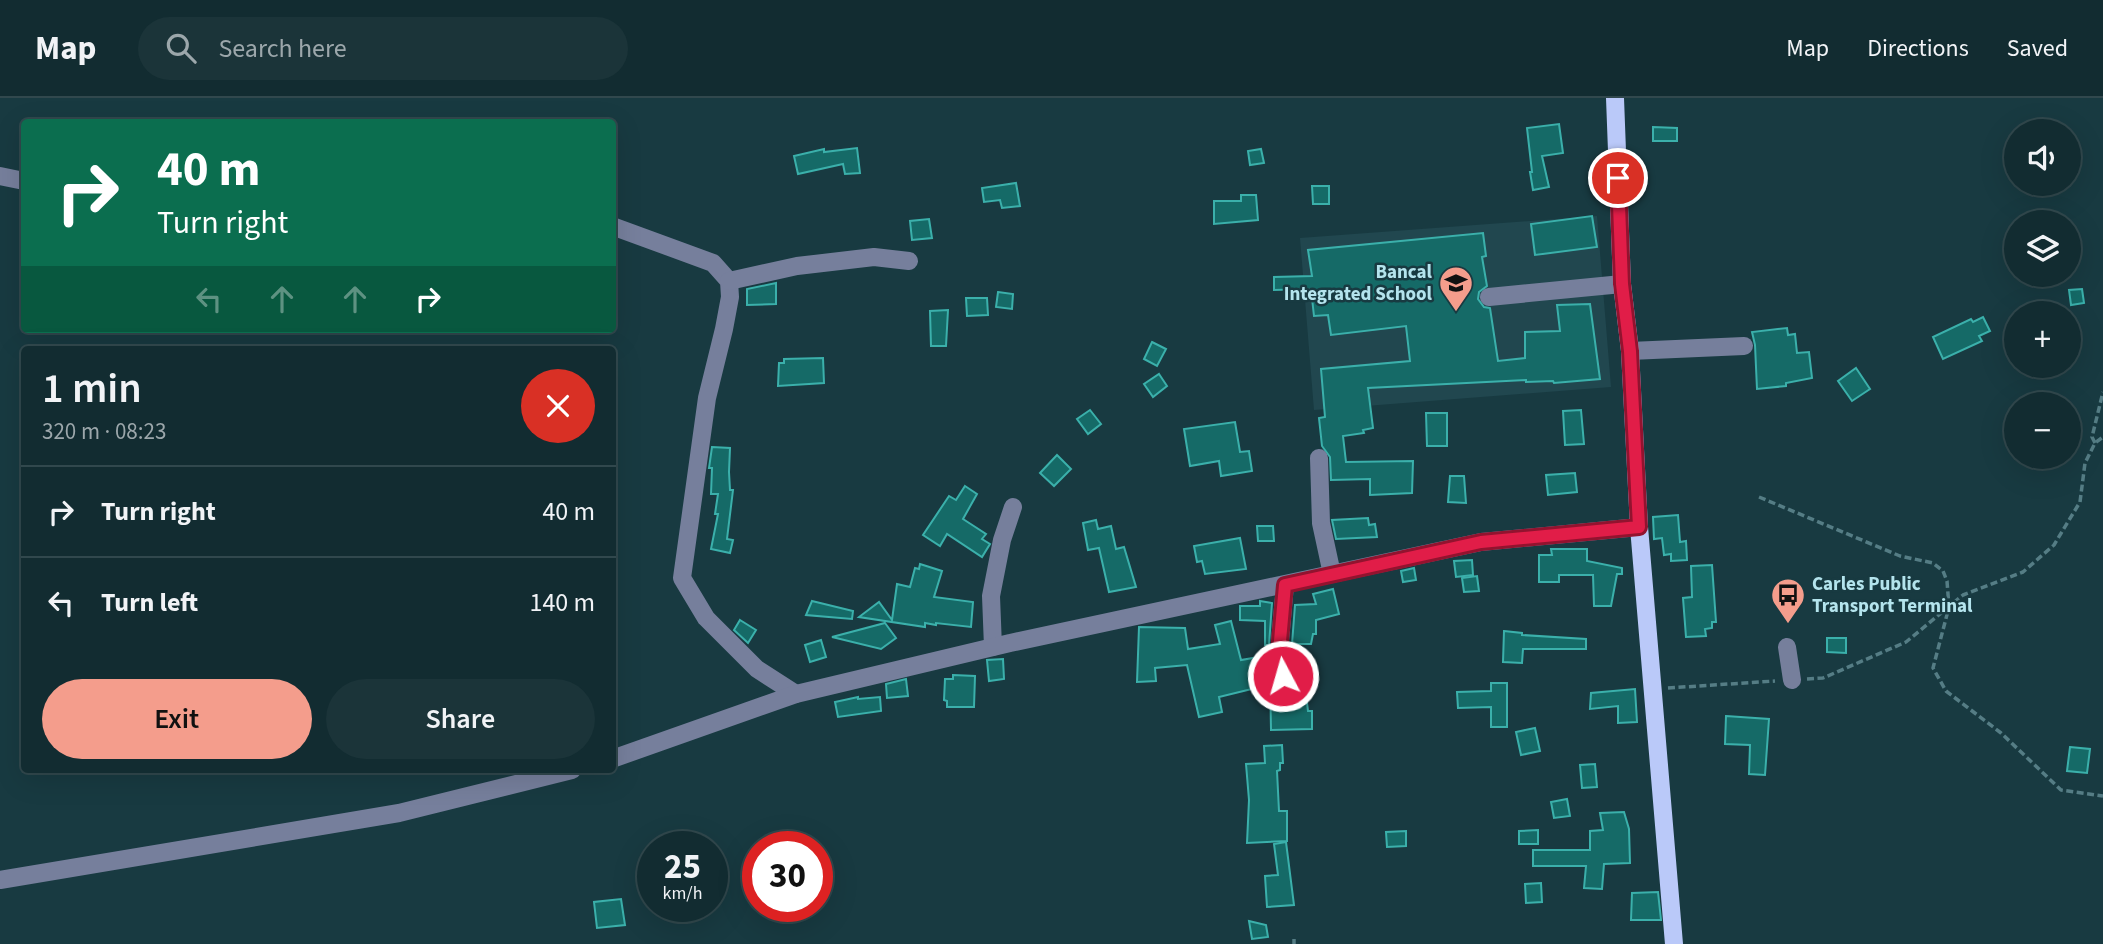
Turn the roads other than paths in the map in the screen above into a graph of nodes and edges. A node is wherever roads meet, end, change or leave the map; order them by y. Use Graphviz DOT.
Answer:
graph roads {
  1 [pos="1615,98"];
  2 [pos="0,176"];
  3 [pos="21,180"];
  4 [pos="616,227"];
  5 [pos="909,261"];
  6 [pos="729,281"];
  7 [pos="1622,284"];
  8 [pos="1489,297"];
  9 [pos="1744,346"];
  10 [pos="1630,351"];
  11 [pos="1319,458"];
  12 [pos="1013,507"];
  13 [pos="1639,527"];
  14 [pos="1332,574"];
  15 [pos="1285,585"];
  16 [pos="993,647"];
  17 [pos="1787,647"];
  18 [pos="1283,676"];
  19 [pos="1792,680"];
  20 [pos="796,694"];
  21 [pos="616,758"];
  22 [pos="560,773"];
  23 [pos="0,880"];
  24 [pos="1675,944"];
  1 -- 7 [label="main road"];
  2 -- 3 [label="street"];
  4 -- 6 [label="street"];
  5 -- 6 [label="street"];
  6 -- 20 [label="street"];
  7 -- 8 [label="street"];
  7 -- 10 [label="main road"];
  9 -- 10 [label="street"];
  10 -- 13 [label="main road"];
  11 -- 14 [label="street"];
  12 -- 16 [label="street"];
  13 -- 14 [label="street"];
  13 -- 24 [label="main road"];
  14 -- 15 [label="street"];
  15 -- 16 [label="street"];
  15 -- 18 [label="street"];
  16 -- 20 [label="street"];
  17 -- 19 [label="street"];
  20 -- 21 [label="street"];
  22 -- 23 [label="street"];
}
